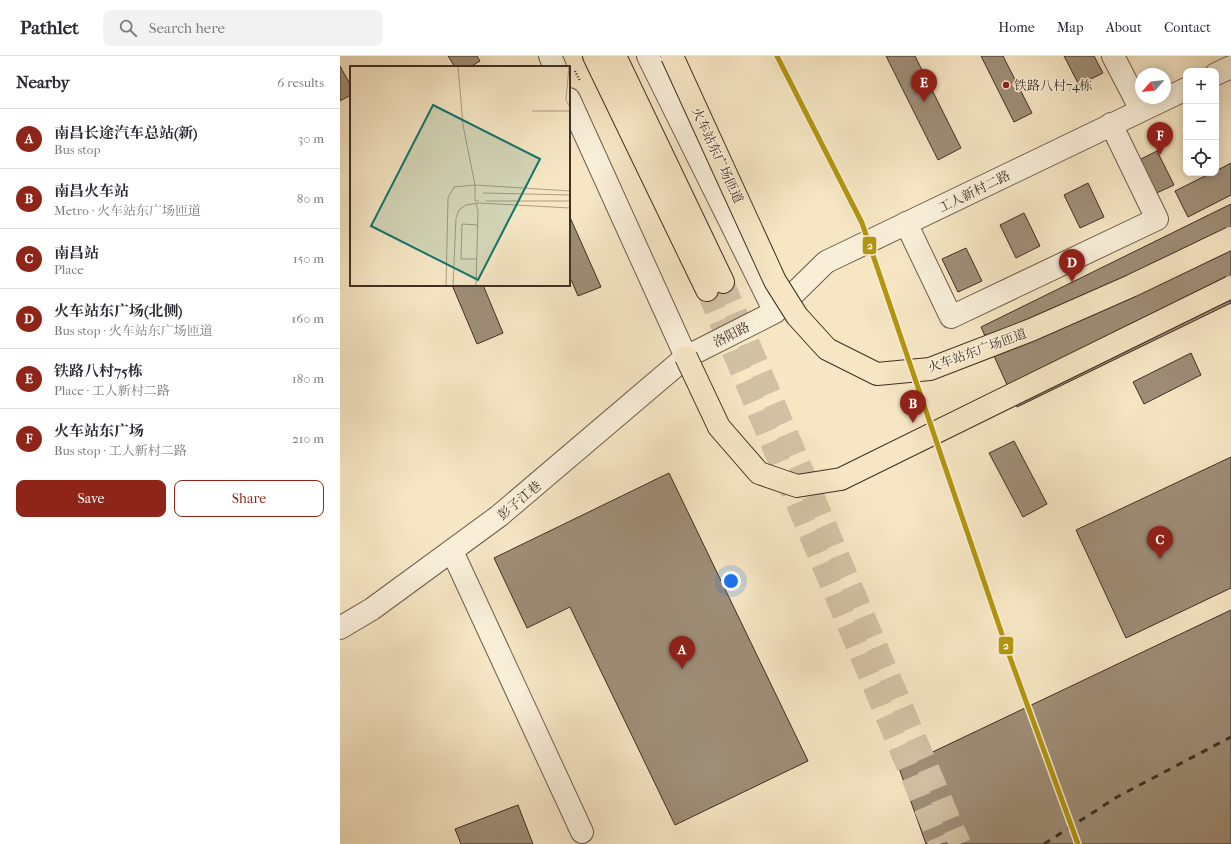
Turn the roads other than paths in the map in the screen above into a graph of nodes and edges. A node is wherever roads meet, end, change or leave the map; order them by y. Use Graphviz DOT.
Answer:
graph roads {
  1 [pos="550,56"];
  2 [pos="594,56"];
  3 [pos="615,56"];
  4 [pos="648,56"];
  5 [pos="672,56"];
  6 [pos="1113,56"];
  7 [pos="555,66"];
  8 [pos="1231,67"];
  9 [pos="1219,73"];
  10 [pos="1183,90"];
  11 [pos="570,101"];
  12 [pos="1141,110"];
  13 [pos="1111,124"];
  14 [pos="906,223"];
  15 [pos="1231,238"];
  16 [pos="1231,288"];
  17 [pos="775,312"];
  18 [pos="686,357"];
  19 [pos="452,551"];
  20 [pos="340,628"];
  21 [pos="582,832"];
  1 -- 7 [label="street"];
  2 -- 3 [label="main road"];
  4 -- 17 [label="street"];
  5 -- 15 [label="main road, 火车站东广场匝道, bridge"];
  6 -- 12 [label="street"];
  8 -- 9 [label="street"];
  10 -- 12 [label="street, 工人新村二路"];
  11 -- 18 [label="street"];
  12 -- 13 [label="street, 工人新村二路"];
  13 -- 14 [label="street, 工人新村二路"];
  13 -- 14 [label="street"];
  14 -- 17 [label="street, 工人新村二路"];
  16 -- 18 [label="main road, bridge"];
  17 -- 18 [label="street, 洛阳路"];
  18 -- 19 [label="street, 彭子江巷"];
  19 -- 20 [label="street, 彭子江巷"];
  19 -- 21 [label="street"];
}
